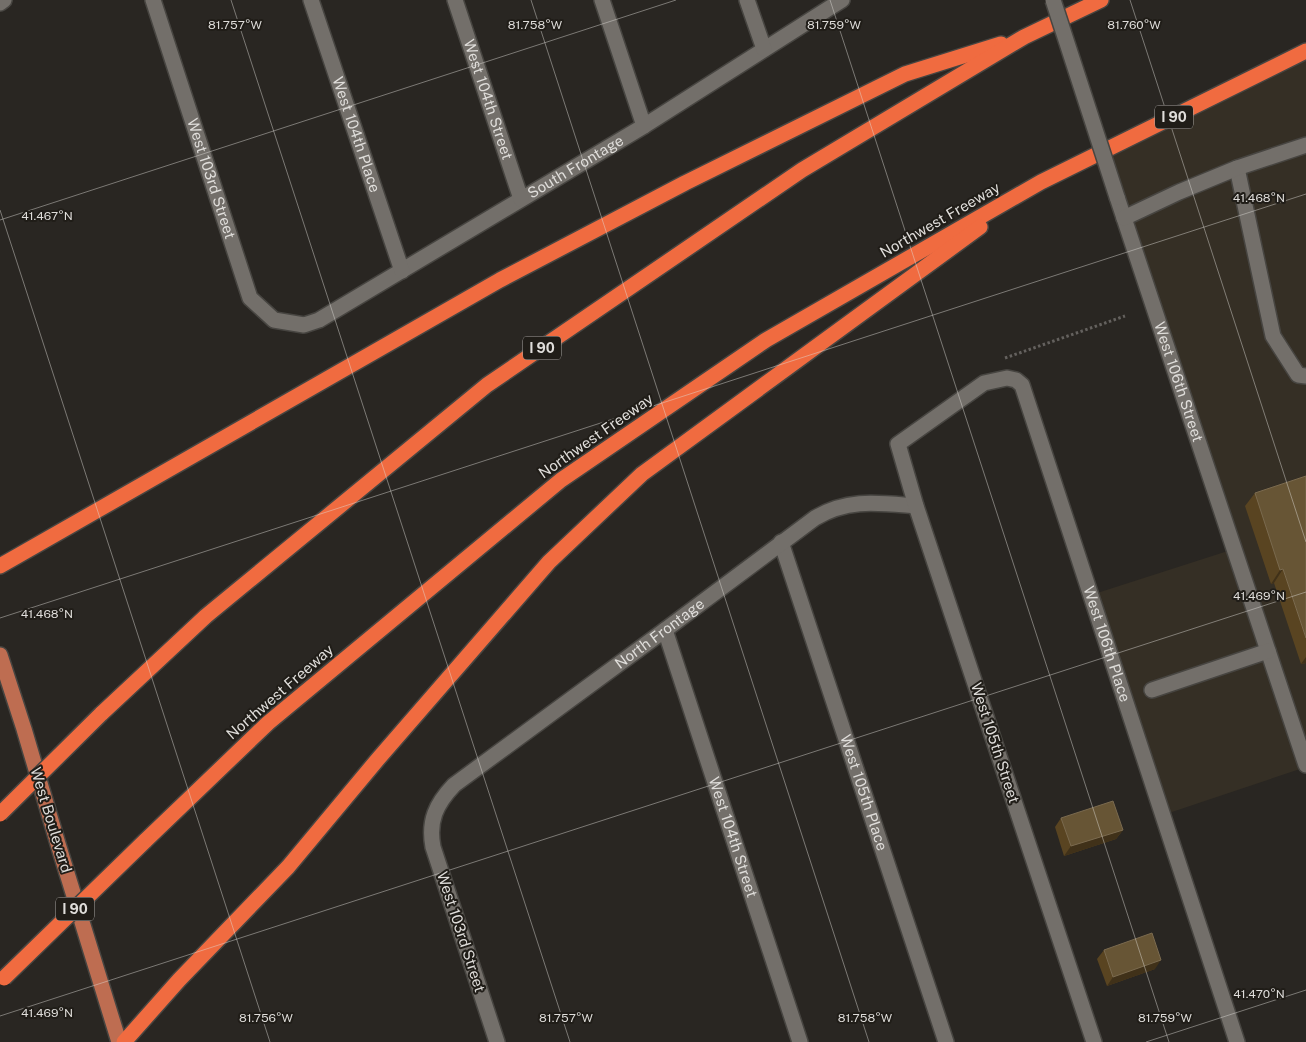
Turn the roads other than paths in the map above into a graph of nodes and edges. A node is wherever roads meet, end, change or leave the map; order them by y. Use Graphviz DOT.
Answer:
graph roads {
  1 [pos="4,0"];
  2 [pos="153,0"];
  3 [pos="311,0"];
  4 [pos="455,0"];
  5 [pos="602,0"];
  6 [pos="747,0"];
  7 [pos="842,0"];
  8 [pos="1053,0"];
  9 [pos="1101,0"];
  10 [pos="0,4"];
  11 [pos="1024,37"];
  12 [pos="764,49"];
  13 [pos="1306,51"];
  14 [pos="644,126"];
  15 [pos="1306,145"];
  16 [pos="1238,168"];
  17 [pos="1041,182"];
  18 [pos="521,199"];
  19 [pos="1124,218"];
  20 [pos="402,271"];
  21 [pos="304,325"];
  22 [pos="1306,376"];
  23 [pos="898,444"];
  24 [pos="916,506"];
  25 [pos="781,542"];
  26 [pos="0,566"];
  27 [pos="665,630"];
  28 [pos="1268,651"];
  29 [pos="0,655"];
  30 [pos="1152,690"];
  31 [pos="1306,765"];
  32 [pos="0,814"];
  33 [pos="432,822"];
  34 [pos="2,980"];
  35 [pos="120,1042"];
  36 [pos="124,1042"];
  37 [pos="497,1042"];
  38 [pos="800,1042"];
  39 [pos="946,1042"];
  40 [pos="1094,1042"];
  41 [pos="1237,1042"];
  1 -- 10 [label="street"];
  2 -- 21 [label="street, West 103rd Street"];
  3 -- 20 [label="street, West 104th Place"];
  4 -- 18 [label="street, West 104th Street"];
  5 -- 14 [label="street"];
  6 -- 12 [label="street"];
  7 -- 12 [label="street, South Frontage"];
  8 -- 19 [label="street, West 106th Street, bridge"];
  9 -- 11 [label="highway, I 90"];
  11 -- 26 [label="highway"];
  11 -- 32 [label="highway, I 90, bridge"];
  12 -- 14 [label="street, South Frontage"];
  13 -- 17 [label="highway, Northwest Freeway / I 90"];
  14 -- 18 [label="street, South Frontage"];
  15 -- 16 [label="street"];
  16 -- 19 [label="street"];
  16 -- 22 [label="street"];
  17 -- 34 [label="highway, Northwest Freeway / I 90, bridge"];
  17 -- 36 [label="highway"];
  18 -- 20 [label="street, South Frontage"];
  19 -- 28 [label="street, West 106th Street"];
  20 -- 21 [label="street, South Frontage"];
  23 -- 24 [label="street, West 105th Street"];
  23 -- 41 [label="street, West 106th Place"];
  24 -- 25 [label="street, North Frontage"];
  24 -- 40 [label="street, West 105th Street"];
  25 -- 27 [label="street, North Frontage"];
  25 -- 39 [label="street, West 105th Place"];
  27 -- 33 [label="street, North Frontage"];
  27 -- 38 [label="street, West 104th Street"];
  28 -- 30 [label="street"];
  28 -- 31 [label="street, West 106th Street"];
  29 -- 35 [label="main road, West Boulevard"];
  33 -- 37 [label="street, West 103rd Street"];
}
